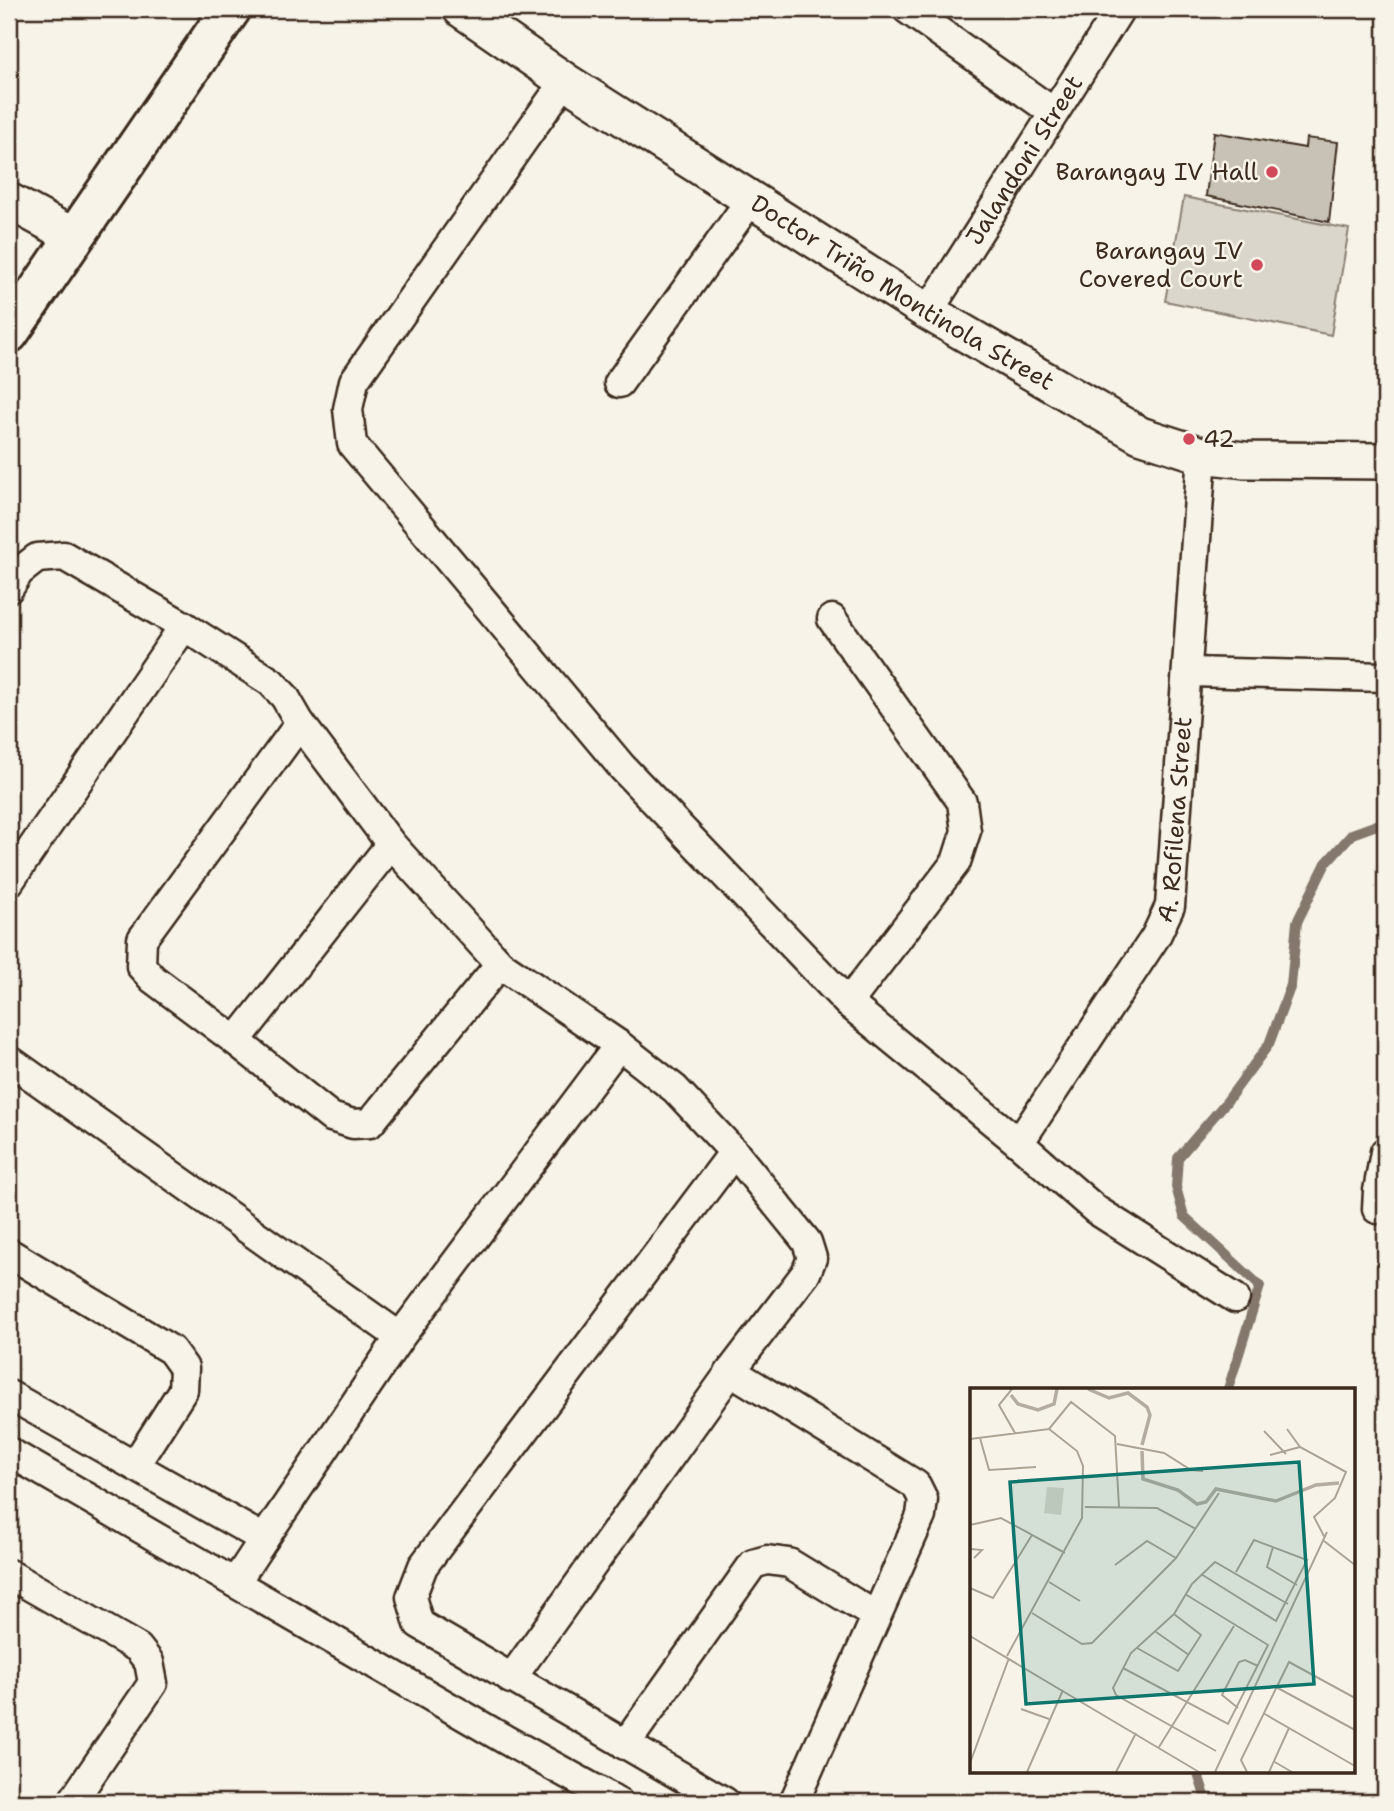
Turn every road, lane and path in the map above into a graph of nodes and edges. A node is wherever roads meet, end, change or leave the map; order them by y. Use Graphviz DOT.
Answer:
graph roads {
  1 [pos="231,9"];
  2 [pos="461,9"];
  3 [pos="907,9"];
  4 [pos="1120,9"];
  5 [pos="565,81"];
  6 [pos="1053,112"];
  7 [pos="752,198"];
  8 [pos="9,201"];
  9 [pos="75,237"];
  10 [pos="928,312"];
  11 [pos="9,333"];
  12 [pos="619,383"];
  13 [pos="1202,455"];
  14 [pos="1385,461"];
  15 [pos="9,588"];
  16 [pos="832,619"];
  17 [pos="184,626"];
  18 [pos="1188,672"];
  19 [pos="1385,677"];
  20 [pos="300,723"];
  21 [pos="391,844"];
  22 [pos="9,882"];
  23 [pos="500,964"];
  24 [pos="848,1003"];
  25 [pos="236,1041"];
  26 [pos="619,1045"];
  27 [pos="9,1060"];
  28 [pos="1019,1143"];
  29 [pos="734,1152"];
  30 [pos="1385,1152"];
  31 [pos="1377,1209"];
  32 [pos="9,1254"];
  33 [pos="1235,1298"];
  34 [pos="400,1337"];
  35 [pos="731,1371"];
  36 [pos="9,1395"];
  37 [pos="9,1452"];
  38 [pos="135,1465"];
  39 [pos="264,1539"];
  40 [pos="9,1574"];
  41 [pos="235,1583"];
  42 [pos="876,1616"];
  43 [pos="511,1679"];
  44 [pos="625,1745"];
  45 [pos="72,1802"];
  46 [pos="618,1802"];
  47 [pos="725,1802"];
  48 [pos="794,1802"];
  1 -- 9 [label="main road"];
  2 -- 5 [label="street, Doctor Triño Montinola Street"];
  3 -- 6 [label="street"];
  4 -- 6 [label="street, Jalandoni Street"];
  5 -- 7 [label="street, Doctor Triño Montinola Street"];
  5 -- 24 [label="street"];
  6 -- 10 [label="street, Jalandoni Street"];
  7 -- 10 [label="street, Doctor Triño Montinola Street"];
  7 -- 12 [label="street"];
  8 -- 9 [label="street"];
  9 -- 11 [label="main road"];
  10 -- 13 [label="street, Doctor Triño Montinola Street"];
  13 -- 14 [label="street, Doctor Triño Montinola Street"];
  13 -- 18 [label="street, A. Rofilena Street"];
  15 -- 17 [label="street"];
  16 -- 24 [label="street"];
  17 -- 20 [label="street"];
  17 -- 22 [label="street"];
  18 -- 19 [label="street"];
  18 -- 28 [label="street, A. Rofilena Street"];
  20 -- 21 [label="street"];
  20 -- 25 [label="street"];
  21 -- 23 [label="street"];
  21 -- 25 [label="street"];
  23 -- 25 [label="street"];
  23 -- 26 [label="street"];
  24 -- 28 [label="street"];
  26 -- 29 [label="street"];
  26 -- 34 [label="street"];
  27 -- 34 [label="street"];
  28 -- 33 [label="street"];
  29 -- 35 [label="street"];
  29 -- 43 [label="street"];
  30 -- 31 [label="street"];
  32 -- 38 [label="street"];
  34 -- 39 [label="street"];
  35 -- 42 [label="street"];
  35 -- 43 [label="street"];
  36 -- 38 [label="street"];
  37 -- 41 [label="street"];
  38 -- 39 [label="street"];
  39 -- 41 [label="street"];
  40 -- 45 [label="street"];
  41 -- 46 [label="street"];
  42 -- 44 [label="street"];
  42 -- 48 [label="street"];
  43 -- 44 [label="street"];
  44 -- 47 [label="street"];
}
